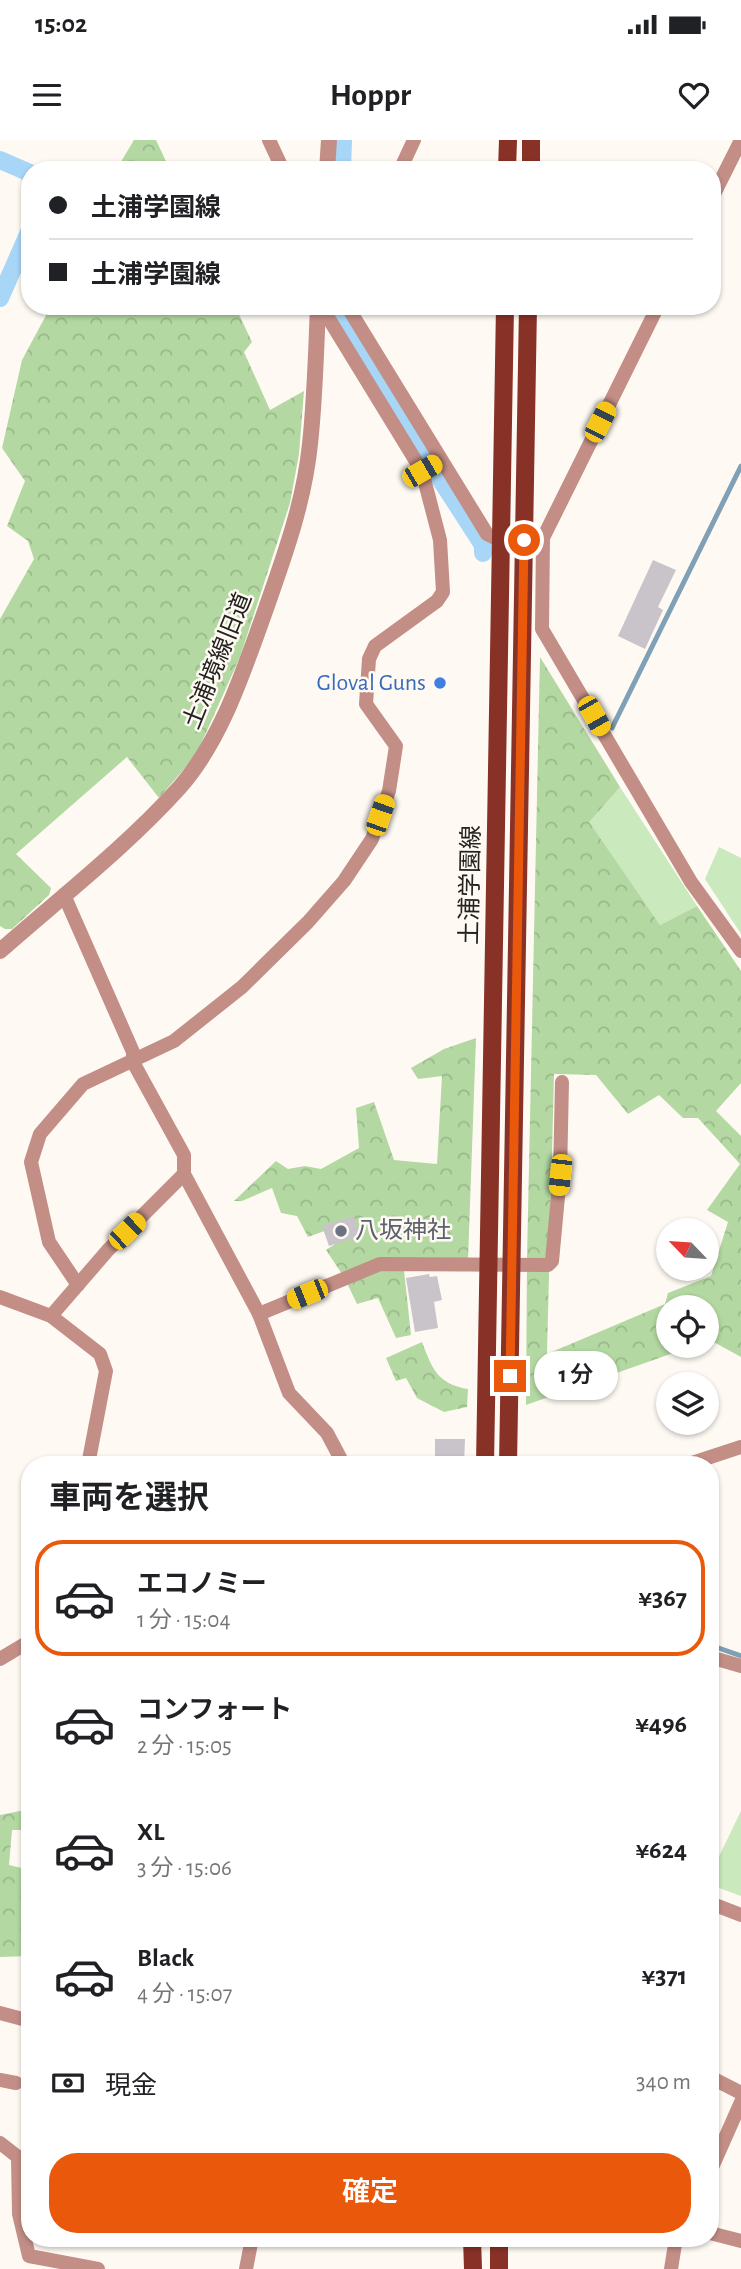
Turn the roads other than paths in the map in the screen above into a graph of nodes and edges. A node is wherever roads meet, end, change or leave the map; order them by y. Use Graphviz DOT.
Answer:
graph roads {
  1 [pos="269,140"];
  2 [pos="329,140"];
  3 [pos="414,140"];
  4 [pos="508,140"];
  5 [pos="531,140"];
  6 [pos="741,140"];
  7 [pos="279,161"];
  8 [pos="328,161"];
  9 [pos="404,161"];
  10 [pos="508,161"];
  11 [pos="531,161"];
  12 [pos="721,180"];
  13 [pos="319,315"];
  14 [pos="326,315"];
  15 [pos="353,315"];
  16 [pos="505,315"];
  17 [pos="528,315"];
  18 [pos="654,315"];
  19 [pos="442,459"];
  20 [pos="422,471"];
  21 [pos="543,538"];
  22 [pos="524,540"];
  23 [pos="501,541"];
  24 [pos="499,622"];
  25 [pos="523,623"];
  26 [pos="542,629"];
  27 [pos="64,895"];
  28 [pos="2,947"];
  29 [pos="741,951"];
  30 [pos="133,1062"];
  31 [pos="562,1082"];
  32 [pos="184,1174"];
  33 [pos="78,1284"];
  34 [pos="0,1297"];
  35 [pos="258,1314"];
  36 [pos="51,1316"];
  37 [pos="486,1431"];
  38 [pos="509,1431"];
  39 [pos="741,1447"];
  40 [pos="90,1456"];
  41 [pos="339,1456"];
  42 [pos="485,1456"];
  43 [pos="508,1456"];
  44 [pos="714,1456"];
  45 [pos="21,1646"];
  46 [pos="0,1659"];
  47 [pos="719,1660"];
  48 [pos="741,1666"];
  49 [pos="719,1906"];
  50 [pos="741,1914"];
  51 [pos="0,2013"];
  52 [pos="21,2019"];
  53 [pos="0,2080"];
  54 [pos="719,2081"];
  55 [pos="16,2083"];
  56 [pos="741,2092"];
  57 [pos="741,2102"];
  58 [pos="0,2143"];
  59 [pos="719,2152"];
  60 [pos="21,2156"];
  61 [pos="21,2192"];
  62 [pos="21,2222"];
  63 [pos="719,2235"];
  64 [pos="741,2241"];
  65 [pos="27,2247"];
  66 [pos="251,2247"];
  67 [pos="472,2247"];
  68 [pos="499,2247"];
  69 [pos="675,2247"];
  70 [pos="98,2269"];
  71 [pos="246,2269"];
  72 [pos="473,2269"];
  73 [pos="499,2269"];
  74 [pos="671,2269"];
  1 -- 7 [label="street"];
  2 -- 8 [label="street"];
  3 -- 9 [label="street"];
  4 -- 10 [label="main road"];
  5 -- 11 [label="main road"];
  6 -- 12 [label="street"];
  13 -- 27 [label="street, 土浦境線旧道"];
  14 -- 20 [label="street"];
  15 -- 19 [label="street"];
  16 -- 23 [label="main road, 土浦学園線"];
  17 -- 22 [label="main road, 土浦学園線"];
  18 -- 21 [label="street"];
  19 -- 20 [label="street"];
  19 -- 23 [label="street"];
  20 -- 30 [label="street"];
  21 -- 22 [label="street"];
  21 -- 26 [label="street"];
  22 -- 23 [label="street"];
  22 -- 25 [label="main road, 土浦学園線"];
  23 -- 24 [label="main road, 土浦学園線"];
  24 -- 25 [label="street"];
  24 -- 37 [label="main road, 土浦学園線"];
  25 -- 26 [label="street"];
  25 -- 38 [label="main road, 土浦学園線"];
  26 -- 29 [label="street"];
  27 -- 28 [label="street, 土浦境線旧道"];
  27 -- 30 [label="street"];
  30 -- 32 [label="street"];
  30 -- 33 [label="street"];
  31 -- 35 [label="street"];
  32 -- 33 [label="street"];
  32 -- 35 [label="street"];
  33 -- 36 [label="street"];
  34 -- 36 [label="street"];
  35 -- 41 [label="street"];
  36 -- 40 [label="street"];
  37 -- 38 [label="street"];
  37 -- 42 [label="main road, 土浦学園線"];
  38 -- 43 [label="main road, 土浦学園線"];
  39 -- 44 [label="street"];
  45 -- 46 [label="street"];
  47 -- 48 [label="street"];
  49 -- 50 [label="street"];
  51 -- 52 [label="street"];
  53 -- 55 [label="street"];
  54 -- 56 [label="street"];
  57 -- 59 [label="street"];
  58 -- 60 [label="street"];
  61 -- 62 [label="street"];
  63 -- 64 [label="street"];
  65 -- 70 [label="street"];
  66 -- 71 [label="street"];
  67 -- 72 [label="main road"];
  68 -- 73 [label="main road"];
  69 -- 74 [label="street"];
}
